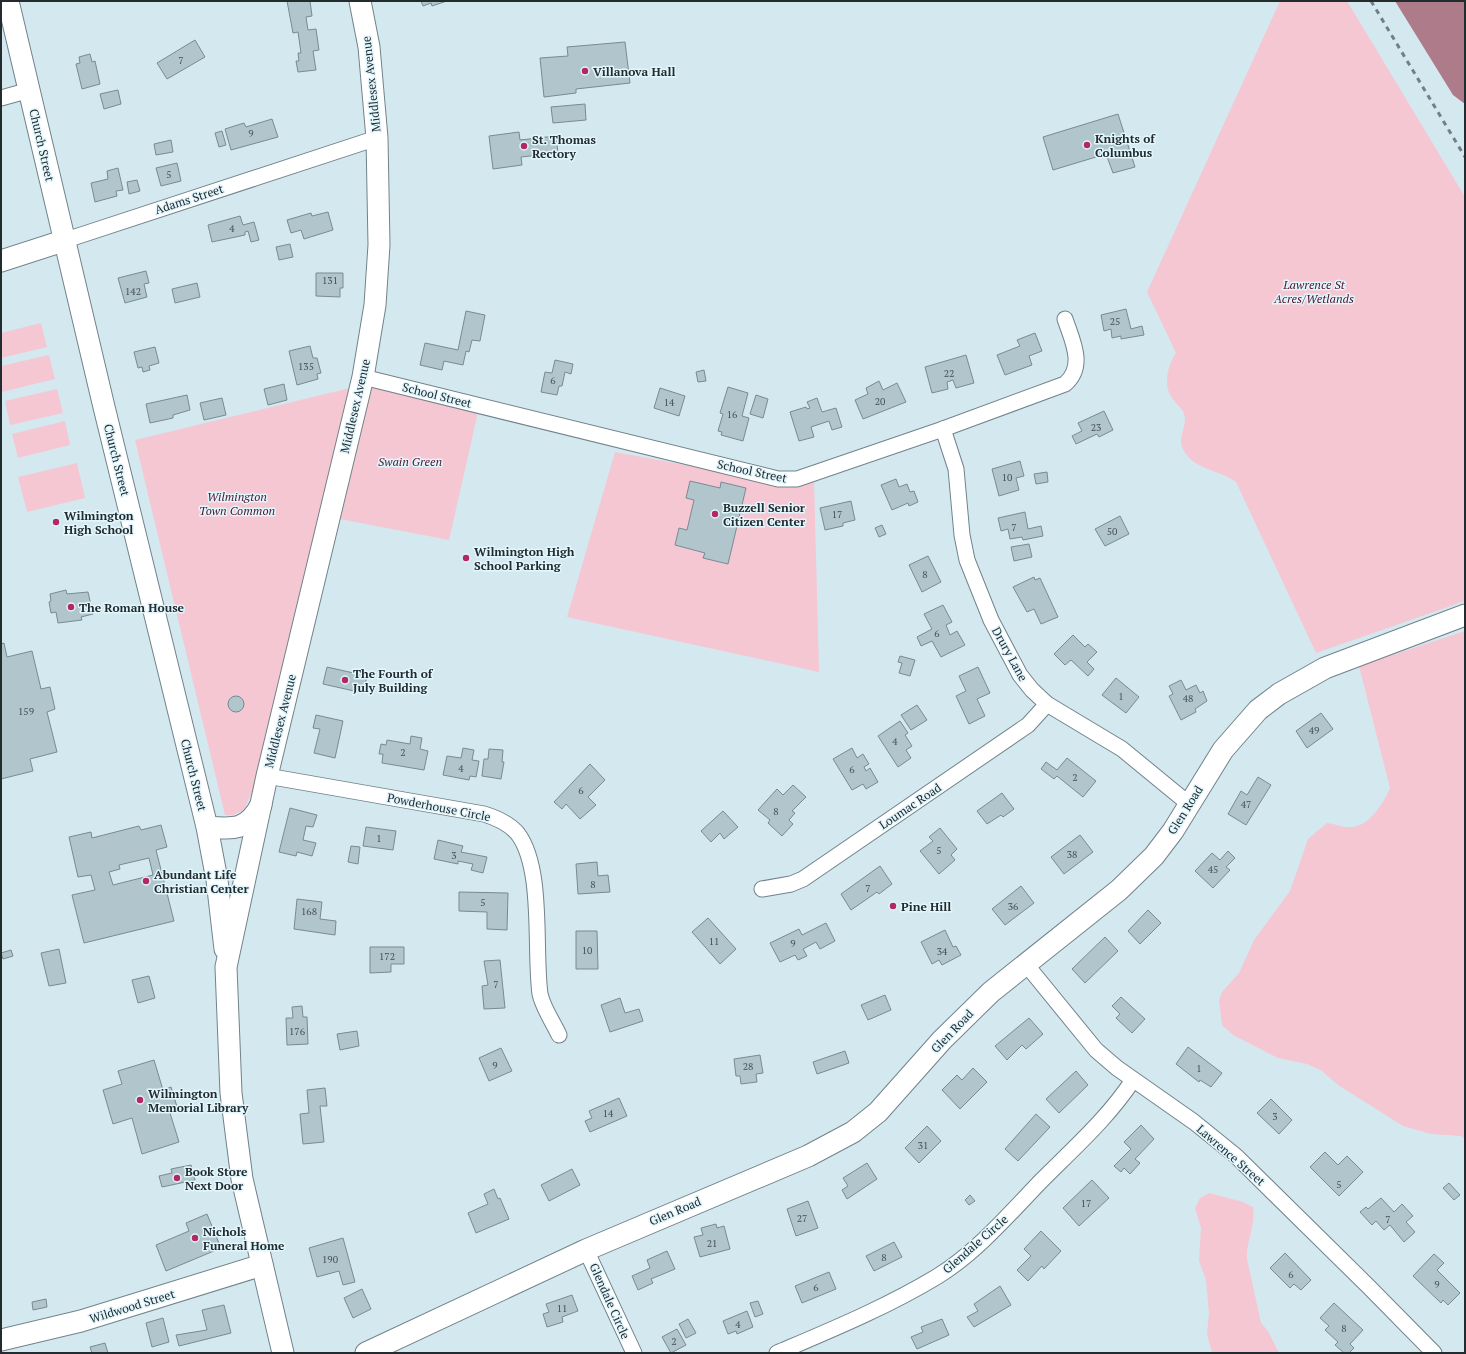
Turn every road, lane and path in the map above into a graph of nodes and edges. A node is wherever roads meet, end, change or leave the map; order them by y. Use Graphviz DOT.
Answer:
graph roads {
  1 [pos="8,1"];
  2 [pos="360,1"];
  3 [pos="30,90"];
  4 [pos="1,98"];
  5 [pos="377,138"];
  6 [pos="66,240"];
  7 [pos="1,261"];
  8 [pos="1065,319"];
  9 [pos="362,377"];
  10 [pos="943,429"];
  11 [pos="1465,615"];
  12 [pos="1047,704"];
  13 [pos="267,776"];
  14 [pos="262,803"];
  15 [pos="1189,804"];
  16 [pos="207,827"];
  17 [pos="762,889"];
  18 [pos="1026,963"];
  19 [pos="226,967"];
  20 [pos="559,1035"];
  21 [pos="1133,1080"];
  22 [pos="586,1250"];
  23 [pos="262,1265"];
  24 [pos="1,1340"];
  25 [pos="282,1353"];
  26 [pos="366,1353"];
  27 [pos="634,1353"];
  28 [pos="777,1353"];
  29 [pos="1434,1353"];
  1 -- 3 [label="street, Church Street"];
  2 -- 5 [label="street, Middlesex Avenue"];
  3 -- 4 [label="street"];
  3 -- 6 [label="street, Church Street"];
  5 -- 6 [label="street, Adams Street"];
  5 -- 9 [label="street, Middlesex Avenue"];
  6 -- 7 [label="street, Adams Street"];
  6 -- 16 [label="street, Church Street"];
  8 -- 10 [label="street, School Street"];
  9 -- 10 [label="street, School Street"];
  9 -- 13 [label="street, Middlesex Avenue"];
  10 -- 12 [label="street, Drury Lane"];
  11 -- 15 [label="street, Glen Road"];
  12 -- 15 [label="street, Drury Lane"];
  12 -- 17 [label="street, Loumac Road"];
  13 -- 14 [label="street, Middlesex Avenue"];
  13 -- 20 [label="street, Powderhouse Circle"];
  14 -- 16 [label="street, Middlesex Avenue"];
  14 -- 19 [label="street, Middlesex Avenue"];
  15 -- 18 [label="street, Glen Road"];
  16 -- 19 [label="street, Church Street"];
  18 -- 21 [label="street, Lawrence Street"];
  18 -- 22 [label="street, Glen Road"];
  19 -- 23 [label="street, Middlesex Avenue"];
  21 -- 28 [label="street, Glendale Circle"];
  21 -- 29 [label="street, Lawrence Street"];
  22 -- 26 [label="street, Glen Road"];
  22 -- 27 [label="street, Glendale Circle"];
  23 -- 24 [label="street, Wildwood Street"];
  23 -- 25 [label="street, Middlesex Avenue"];
}
